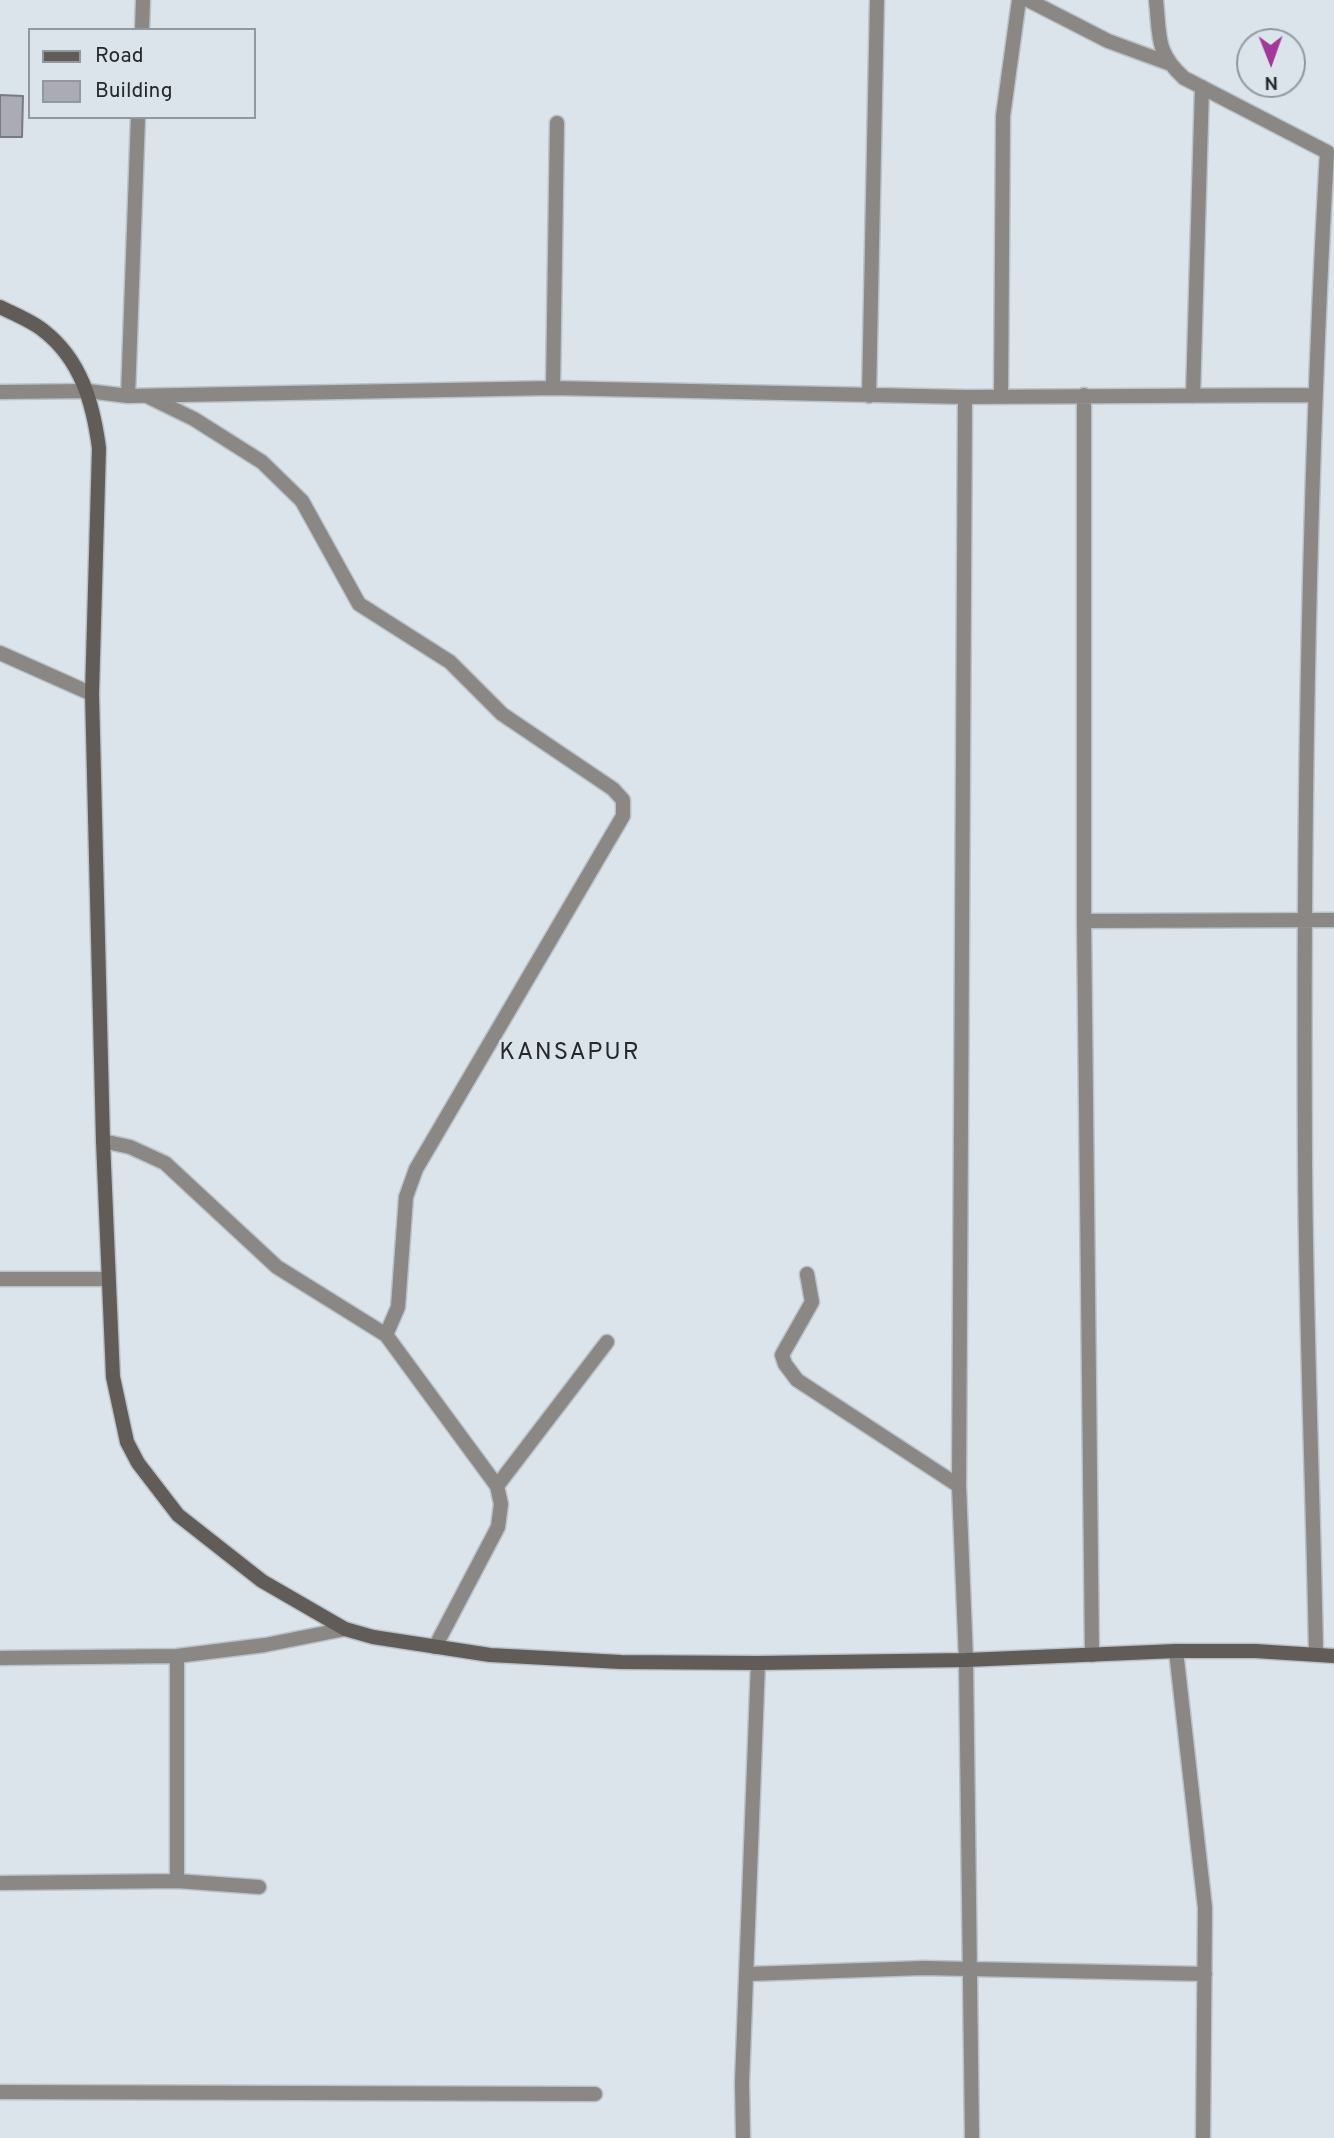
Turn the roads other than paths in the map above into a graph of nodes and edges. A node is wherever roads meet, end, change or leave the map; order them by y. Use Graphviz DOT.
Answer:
graph roads {
  1 [pos="143,0"];
  2 [pos="877,0"];
  3 [pos="1019,0"];
  4 [pos="1028,0"];
  5 [pos="1156,0"];
  6 [pos="142,28"];
  7 [pos="1168,64"];
  8 [pos="1202,87"];
  9 [pos="138,119"];
  10 [pos="557,123"];
  11 [pos="1331,153"];
  12 [pos="0,307"];
  13 [pos="553,388"];
  14 [pos="88,391"];
  15 [pos="0,392"];
  16 [pos="145,395"];
  17 [pos="1084,395"];
  18 [pos="1314,395"];
  19 [pos="128,396"];
  20 [pos="869,396"];
  21 [pos="1001,396"];
  22 [pos="1193,396"];
  23 [pos="965,397"];
  24 [pos="0,653"];
  25 [pos="92,694"];
  26 [pos="1306,920"];
  27 [pos="1334,920"];
  28 [pos="1084,921"];
  29 [pos="103,1141"];
  30 [pos="807,1274"];
  31 [pos="0,1279"];
  32 [pos="108,1279"];
  33 [pos="386,1335"];
  34 [pos="607,1342"];
  35 [pos="496,1486"];
  36 [pos="959,1486"];
  37 [pos="345,1629"];
  38 [pos="435,1647"];
  39 [pos="1176,1651"];
  40 [pos="1316,1653"];
  41 [pos="1092,1655"];
  42 [pos="177,1656"];
  43 [pos="1334,1656"];
  44 [pos="0,1658"];
  45 [pos="966,1660"];
  46 [pos="758,1663"];
  47 [pos="177,1881"];
  48 [pos="0,1883"];
  49 [pos="259,1887"];
  50 [pos="968,1969"];
  51 [pos="748,1974"];
  52 [pos="1205,1974"];
  53 [pos="0,2092"];
  54 [pos="595,2094"];
  55 [pos="743,2138"];
  56 [pos="972,2138"];
  57 [pos="1203,2138"];
  1 -- 6 [label="street"];
  2 -- 20 [label="street"];
  3 -- 21 [label="street"];
  4 -- 7 [label="street"];
  5 -- 7 [label="street"];
  7 -- 8 [label="street"];
  8 -- 11 [label="street"];
  8 -- 22 [label="street"];
  9 -- 19 [label="street"];
  10 -- 13 [label="street"];
  11 -- 18 [label="street"];
  12 -- 14 [label="street"];
  13 -- 16 [label="street"];
  13 -- 20 [label="street"];
  14 -- 15 [label="street"];
  14 -- 19 [label="street"];
  14 -- 25 [label="street"];
  16 -- 19 [label="street"];
  16 -- 33 [label="street"];
  17 -- 21 [label="street"];
  17 -- 22 [label="street"];
  17 -- 28 [label="street"];
  18 -- 22 [label="street"];
  18 -- 26 [label="street"];
  20 -- 23 [label="street"];
  21 -- 23 [label="street"];
  23 -- 36 [label="street"];
  24 -- 25 [label="street"];
  25 -- 29 [label="street"];
  26 -- 27 [label="street"];
  26 -- 28 [label="street"];
  26 -- 40 [label="street"];
  28 -- 41 [label="street"];
  29 -- 32 [label="street"];
  29 -- 33 [label="street"];
  30 -- 36 [label="street"];
  31 -- 32 [label="street"];
  32 -- 37 [label="street"];
  33 -- 35 [label="street"];
  34 -- 35 [label="street"];
  35 -- 38 [label="street"];
  36 -- 45 [label="street"];
  37 -- 38 [label="street"];
  37 -- 42 [label="street"];
  38 -- 46 [label="street"];
  39 -- 40 [label="street"];
  39 -- 41 [label="street"];
  39 -- 52 [label="street"];
  40 -- 43 [label="street"];
  41 -- 45 [label="street"];
  42 -- 44 [label="street"];
  42 -- 47 [label="street"];
  45 -- 46 [label="street"];
  45 -- 50 [label="street"];
  46 -- 51 [label="street"];
  47 -- 48 [label="street"];
  47 -- 49 [label="street"];
  50 -- 51 [label="street"];
  50 -- 52 [label="street"];
  50 -- 56 [label="street"];
  51 -- 55 [label="street"];
  52 -- 57 [label="street"];
  53 -- 54 [label="street"];
}
